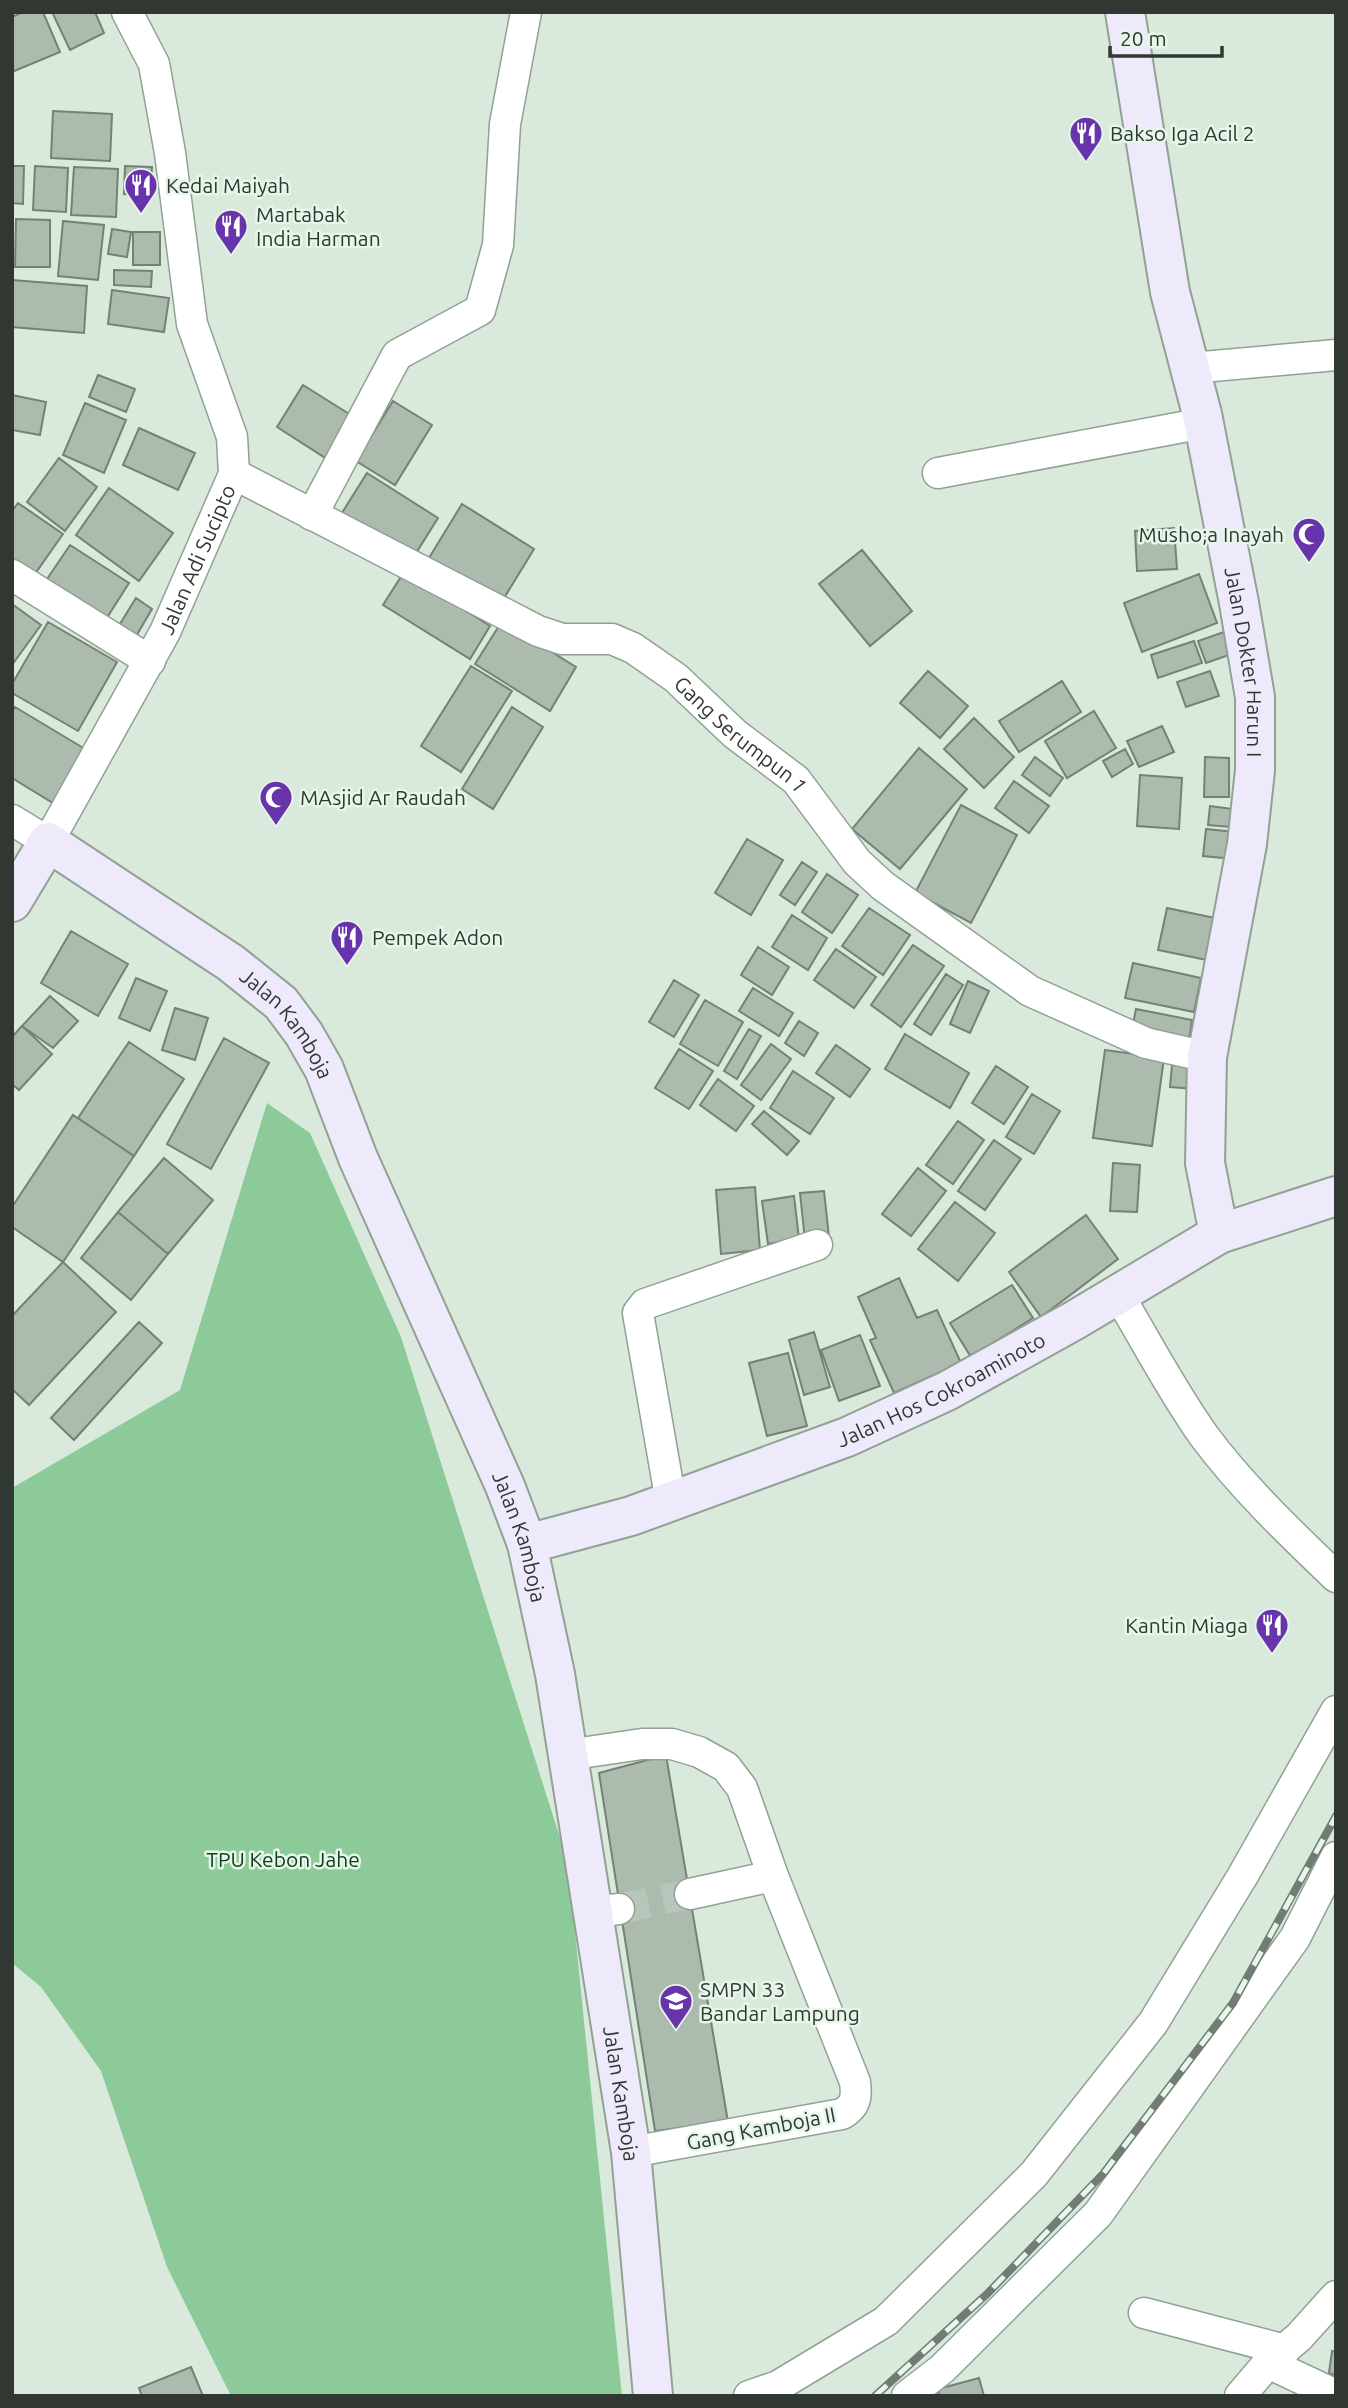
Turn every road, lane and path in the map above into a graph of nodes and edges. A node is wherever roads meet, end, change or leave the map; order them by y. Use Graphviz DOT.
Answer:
graph roads {
  1 [pos="127,12"];
  2 [pos="526,12"];
  3 [pos="1125,12"];
  4 [pos="1336,355"];
  5 [pos="1191,368"];
  6 [pos="1204,424"];
  7 [pos="938,473"];
  8 [pos="234,474"];
  9 [pos="312,515"];
  10 [pos="12,575"];
  11 [pos="150,661"];
  12 [pos="12,820"];
  13 [pos="48,842"];
  14 [pos="12,902"];
  15 [pos="1207,1057"];
  16 [pos="1336,1196"];
  17 [pos="1219,1234"];
  18 [pos="817,1245"];
  19 [pos="1118,1294"];
  20 [pos="670,1502"];
  21 [pos="527,1544"];
  22 [pos="1336,1577"];
  23 [pos="1336,1711"];
  24 [pos="566,1755"];
  25 [pos="1336,1857"];
  26 [pos="773,1876"];
  27 [pos="690,1894"];
  28 [pos="631,2152"];
  29 [pos="1336,2296"];
  30 [pos="1144,2313"];
  31 [pos="1276,2357"];
  32 [pos="1336,2395"];
  33 [pos="653,2396"];
  34 [pos="749,2396"];
  35 [pos="907,2396"];
  36 [pos="1240,2396"];
  1 -- 8 [label="street, Jalan Adi Sucipto"];
  2 -- 9 [label="street"];
  3 -- 5 [label="street, Jalan Dokter Harun I"];
  4 -- 5 [label="street"];
  5 -- 6 [label="street, Jalan Dokter Harun I"];
  6 -- 7 [label="street"];
  6 -- 15 [label="street, Jalan Dokter Harun I"];
  8 -- 9 [label="street, Gang Serumpun 1"];
  8 -- 11 [label="street, Jalan Adi Sucipto"];
  9 -- 15 [label="street, Gang Serumpun 1"];
  10 -- 11 [label="street"];
  11 -- 13 [label="street, Jalan Adi Sucipto"];
  12 -- 13 [label="street"];
  13 -- 14 [label="street"];
  13 -- 21 [label="street, Jalan Kamboja"];
  15 -- 17 [label="street, Jalan Dokter Harun I"];
  16 -- 17 [label="street, Jalan Hos Cokroaminoto"];
  17 -- 19 [label="street, Jalan Hos Cokroaminoto"];
  18 -- 20 [label="street"];
  19 -- 20 [label="street, Jalan Hos Cokroaminoto"];
  19 -- 22 [label="street"];
  20 -- 21 [label="street, Jalan Hos Cokroaminoto"];
  21 -- 24 [label="street, Jalan Kamboja"];
  23 -- 34 [label="street"];
  24 -- 26 [label="street, Gang Kamboja II"];
  24 -- 28 [label="street, Jalan Kamboja"];
  25 -- 35 [label="street"];
  26 -- 27 [label="street"];
  26 -- 28 [label="street, Gang Kamboja II"];
  28 -- 33 [label="street, Jalan Kamboja"];
  29 -- 31 [label="street"];
  30 -- 31 [label="street"];
  31 -- 32 [label="street"];
  31 -- 36 [label="street"];
}
